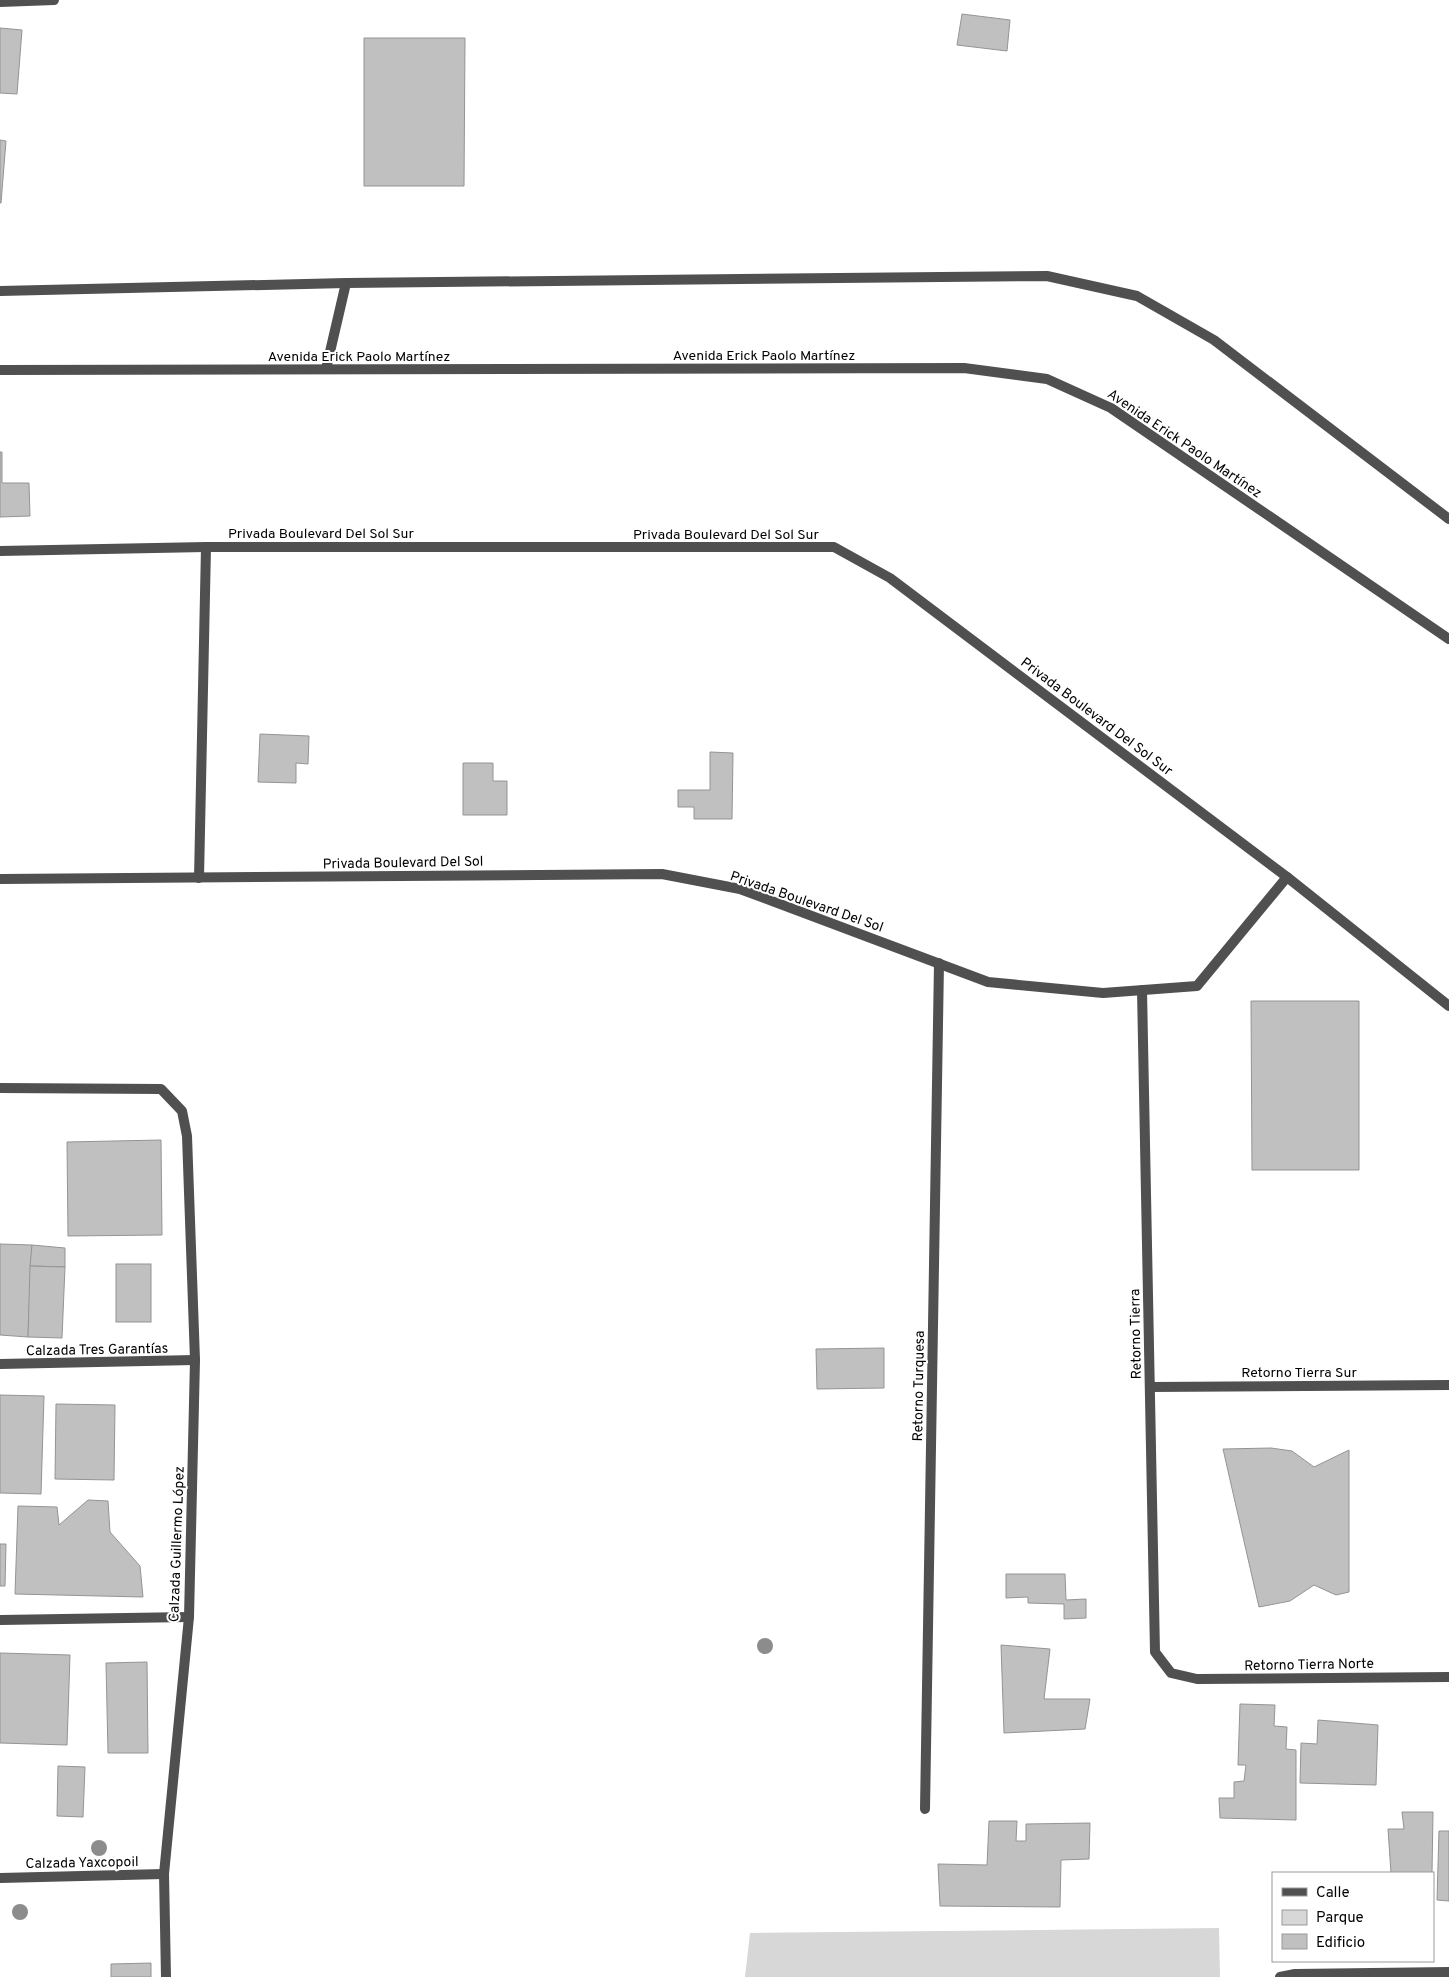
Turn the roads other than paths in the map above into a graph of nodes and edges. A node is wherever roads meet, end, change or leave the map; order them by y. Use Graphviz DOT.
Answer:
graph roads {
  1 [pos="54,0"];
  2 [pos="0,2"];
  3 [pos="346,283"];
  4 [pos="0,290"];
  5 [pos="0,370"];
  6 [pos="326,370"];
  7 [pos="1449,519"];
  8 [pos="206,547"];
  9 [pos="0,551"];
  10 [pos="1449,639"];
  11 [pos="1287,877"];
  12 [pos="199,878"];
  13 [pos="0,879"];
  14 [pos="939,963"];
  15 [pos="1142,990"];
  16 [pos="1449,1006"];
  17 [pos="0,1088"];
  18 [pos="195,1360"];
  19 [pos="0,1364"];
  20 [pos="1449,1385"];
  21 [pos="1150,1387"];
  22 [pos="189,1617"];
  23 [pos="0,1620"];
  24 [pos="1171,1673"];
  25 [pos="1449,1677"];
  26 [pos="925,1809"];
  27 [pos="164,1874"];
  28 [pos="0,1878"];
  29 [pos="1449,1972"];
  30 [pos="166,1977"];
  31 [pos="1280,1977"];
  1 -- 2 [label="street"];
  3 -- 4 [label="street"];
  3 -- 6 [label="street"];
  3 -- 7 [label="street"];
  5 -- 6 [label="street, Avenida Erick Paolo Martínez"];
  6 -- 10 [label="street, Avenida Erick Paolo Martínez"];
  8 -- 9 [label="street, Privada Boulevard Del Sol Sur"];
  8 -- 11 [label="street, Privada Boulevard Del Sol Sur"];
  8 -- 12 [label="street"];
  11 -- 15 [label="street, Privada Boulevard Del Sol"];
  11 -- 16 [label="street, Privada Boulevard Del Sol Sur"];
  12 -- 13 [label="street, Privada Boulevard Del Sol"];
  12 -- 14 [label="street, Privada Boulevard Del Sol"];
  14 -- 15 [label="street, Privada Boulevard Del Sol"];
  14 -- 26 [label="street, Retorno Turquesa"];
  15 -- 21 [label="street, Retorno Tierra"];
  17 -- 18 [label="street, Calzada Guillermo López"];
  18 -- 19 [label="street, Calzada Tres Garantías"];
  18 -- 22 [label="street, Calzada Guillermo López"];
  20 -- 21 [label="street, Retorno Tierra Sur"];
  21 -- 24 [label="street, Retorno Tierra"];
  22 -- 23 [label="street"];
  22 -- 27 [label="street, Calzada Guillermo López"];
  24 -- 25 [label="street, Retorno Tierra Norte"];
  27 -- 28 [label="street, Calzada Yaxcopoil"];
  27 -- 30 [label="street, Calzada Guillermo López"];
  29 -- 31 [label="street"];
}
